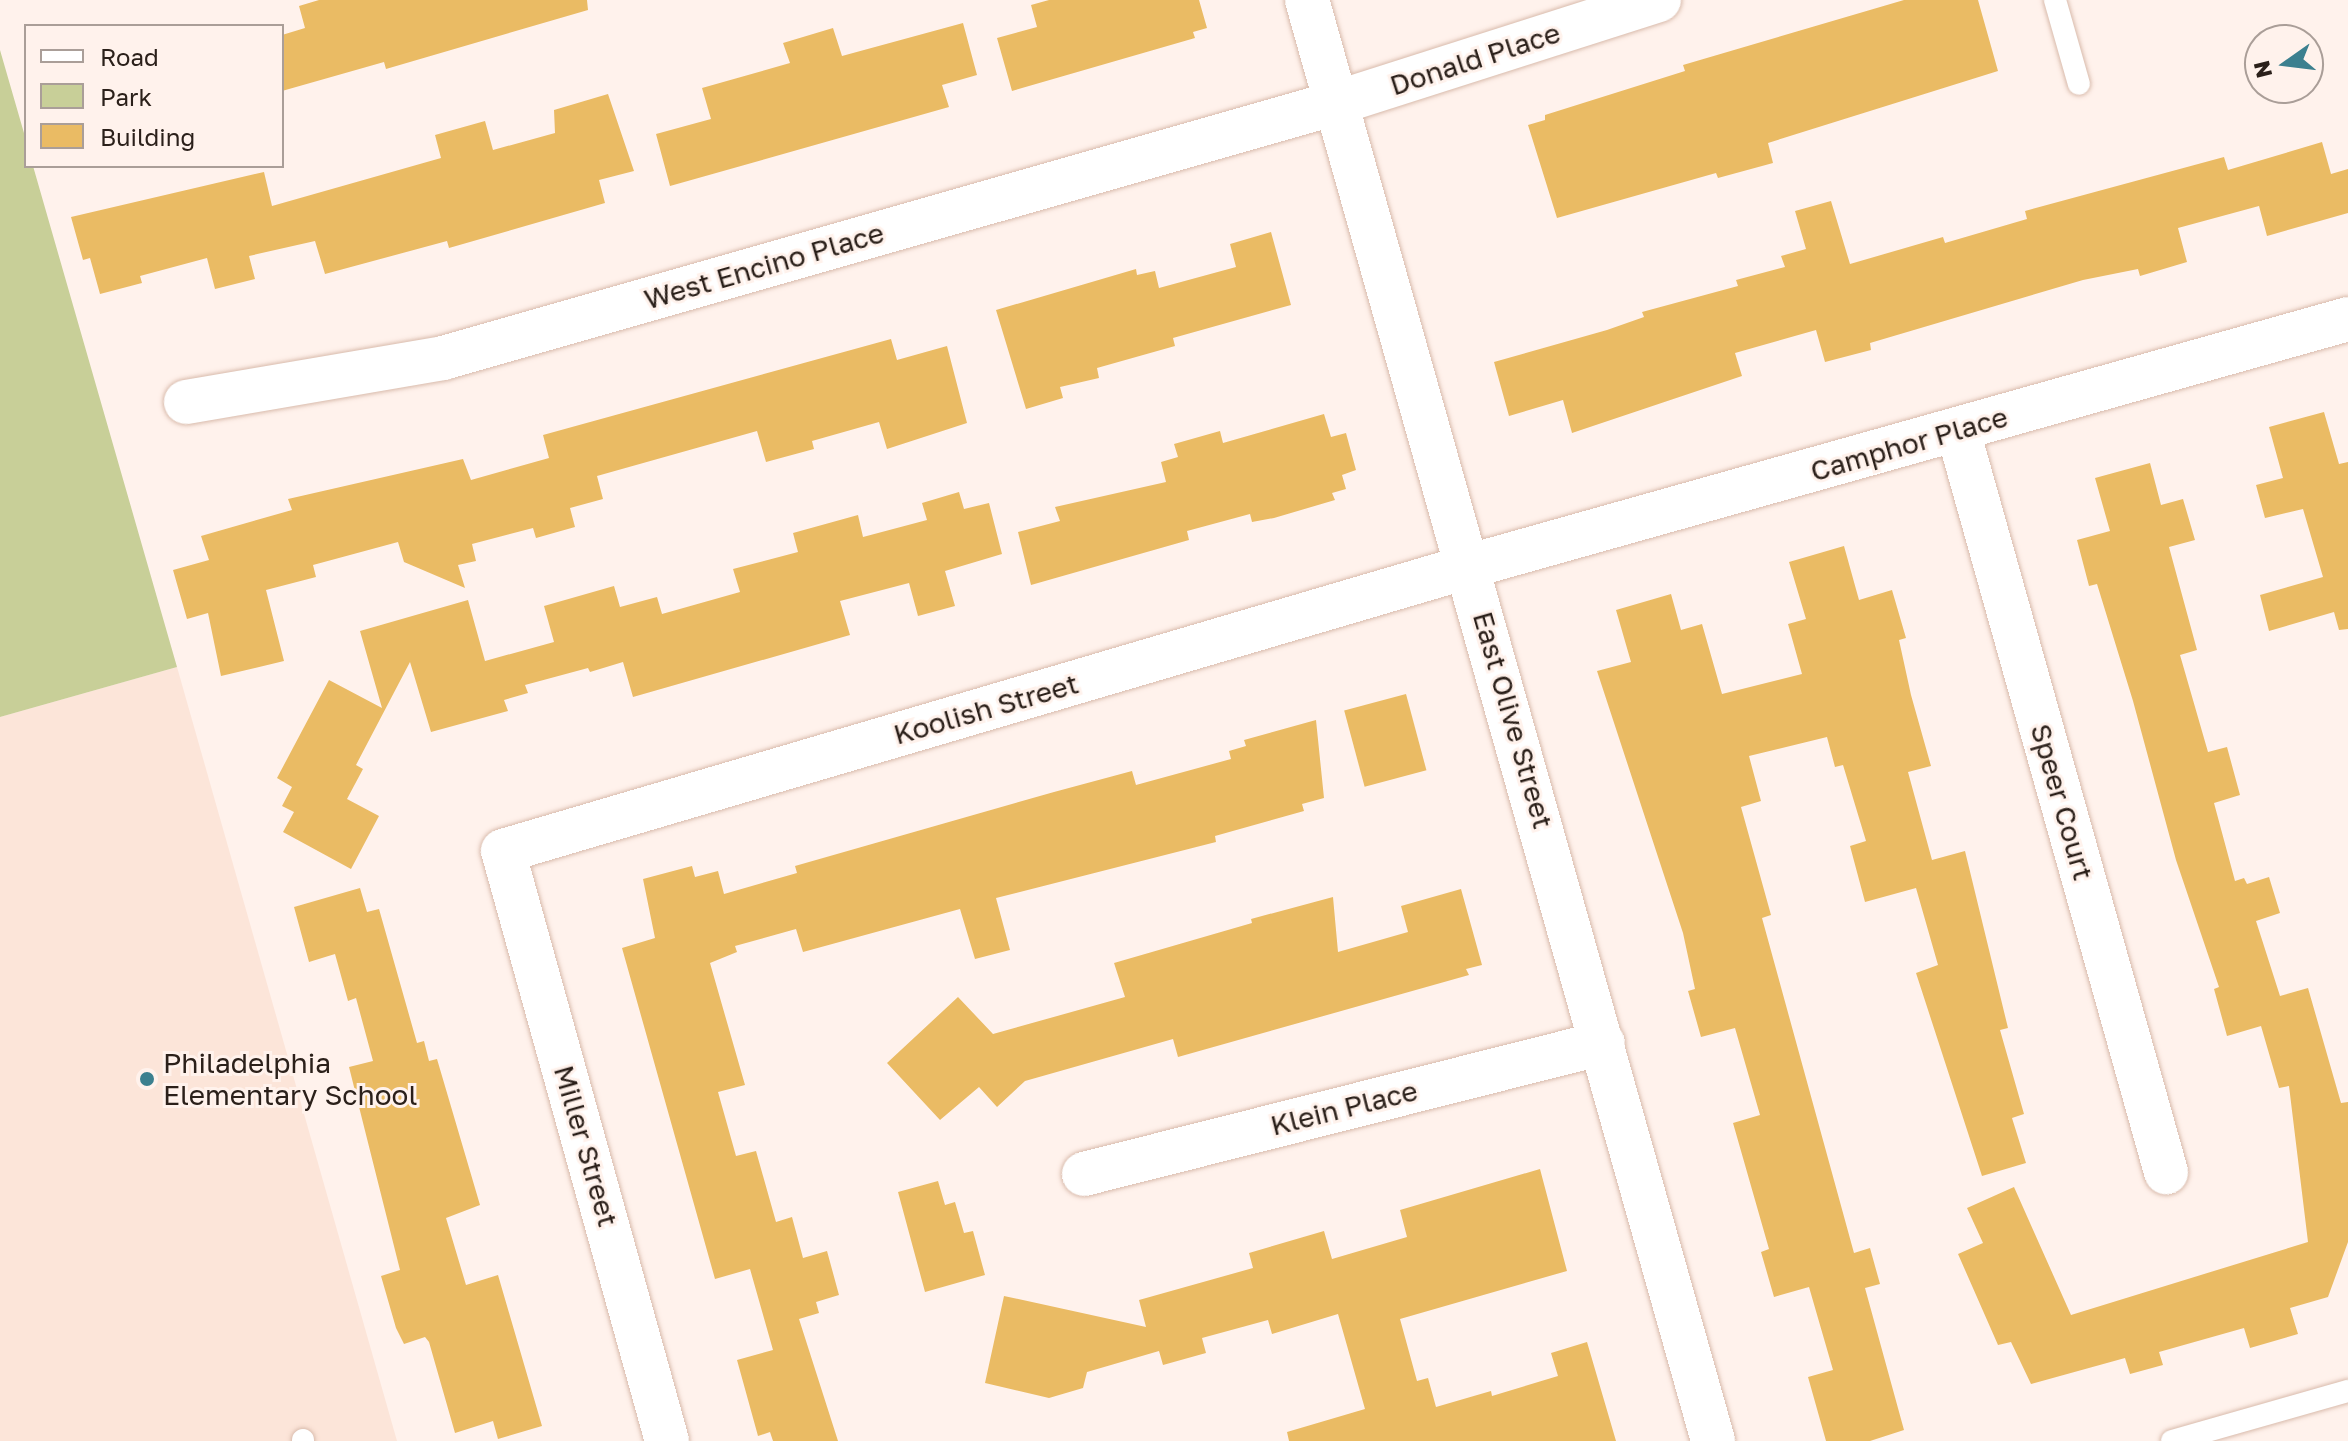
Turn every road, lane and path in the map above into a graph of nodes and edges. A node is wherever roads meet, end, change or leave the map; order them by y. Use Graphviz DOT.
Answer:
graph roads {
  1 [pos="1307,0"];
  2 [pos="2055,0"];
  3 [pos="1640,3"];
  4 [pos="2079,84"];
  5 [pos="1336,103"];
  6 [pos="2348,319"];
  7 [pos="186,402"];
  8 [pos="1958,431"];
  9 [pos="1470,566"];
  10 [pos="503,851"];
  11 [pos="1603,1043"];
  12 [pos="2166,1172"];
  13 [pos="1084,1174"];
  14 [pos="2348,1391"];
  15 [pos="667,1441"];
  16 [pos="1713,1441"];
  17 [pos="2172,1441"];
  1 -- 5 [label="street, East Olive Street"];
  2 -- 4 [label="lane"];
  3 -- 5 [label="street, Donald Place"];
  5 -- 7 [label="street, West Encino Place"];
  5 -- 9 [label="street, East Olive Street"];
  6 -- 8 [label="street, Camphor Place"];
  8 -- 9 [label="street, Camphor Place"];
  8 -- 12 [label="street, Speer Court"];
  9 -- 10 [label="street, Koolish Street"];
  9 -- 11 [label="street, East Olive Street"];
  10 -- 15 [label="street, Miller Street"];
  11 -- 13 [label="street, Klein Place"];
  11 -- 16 [label="street, East Olive Street"];
  14 -- 17 [label="lane"];
}
